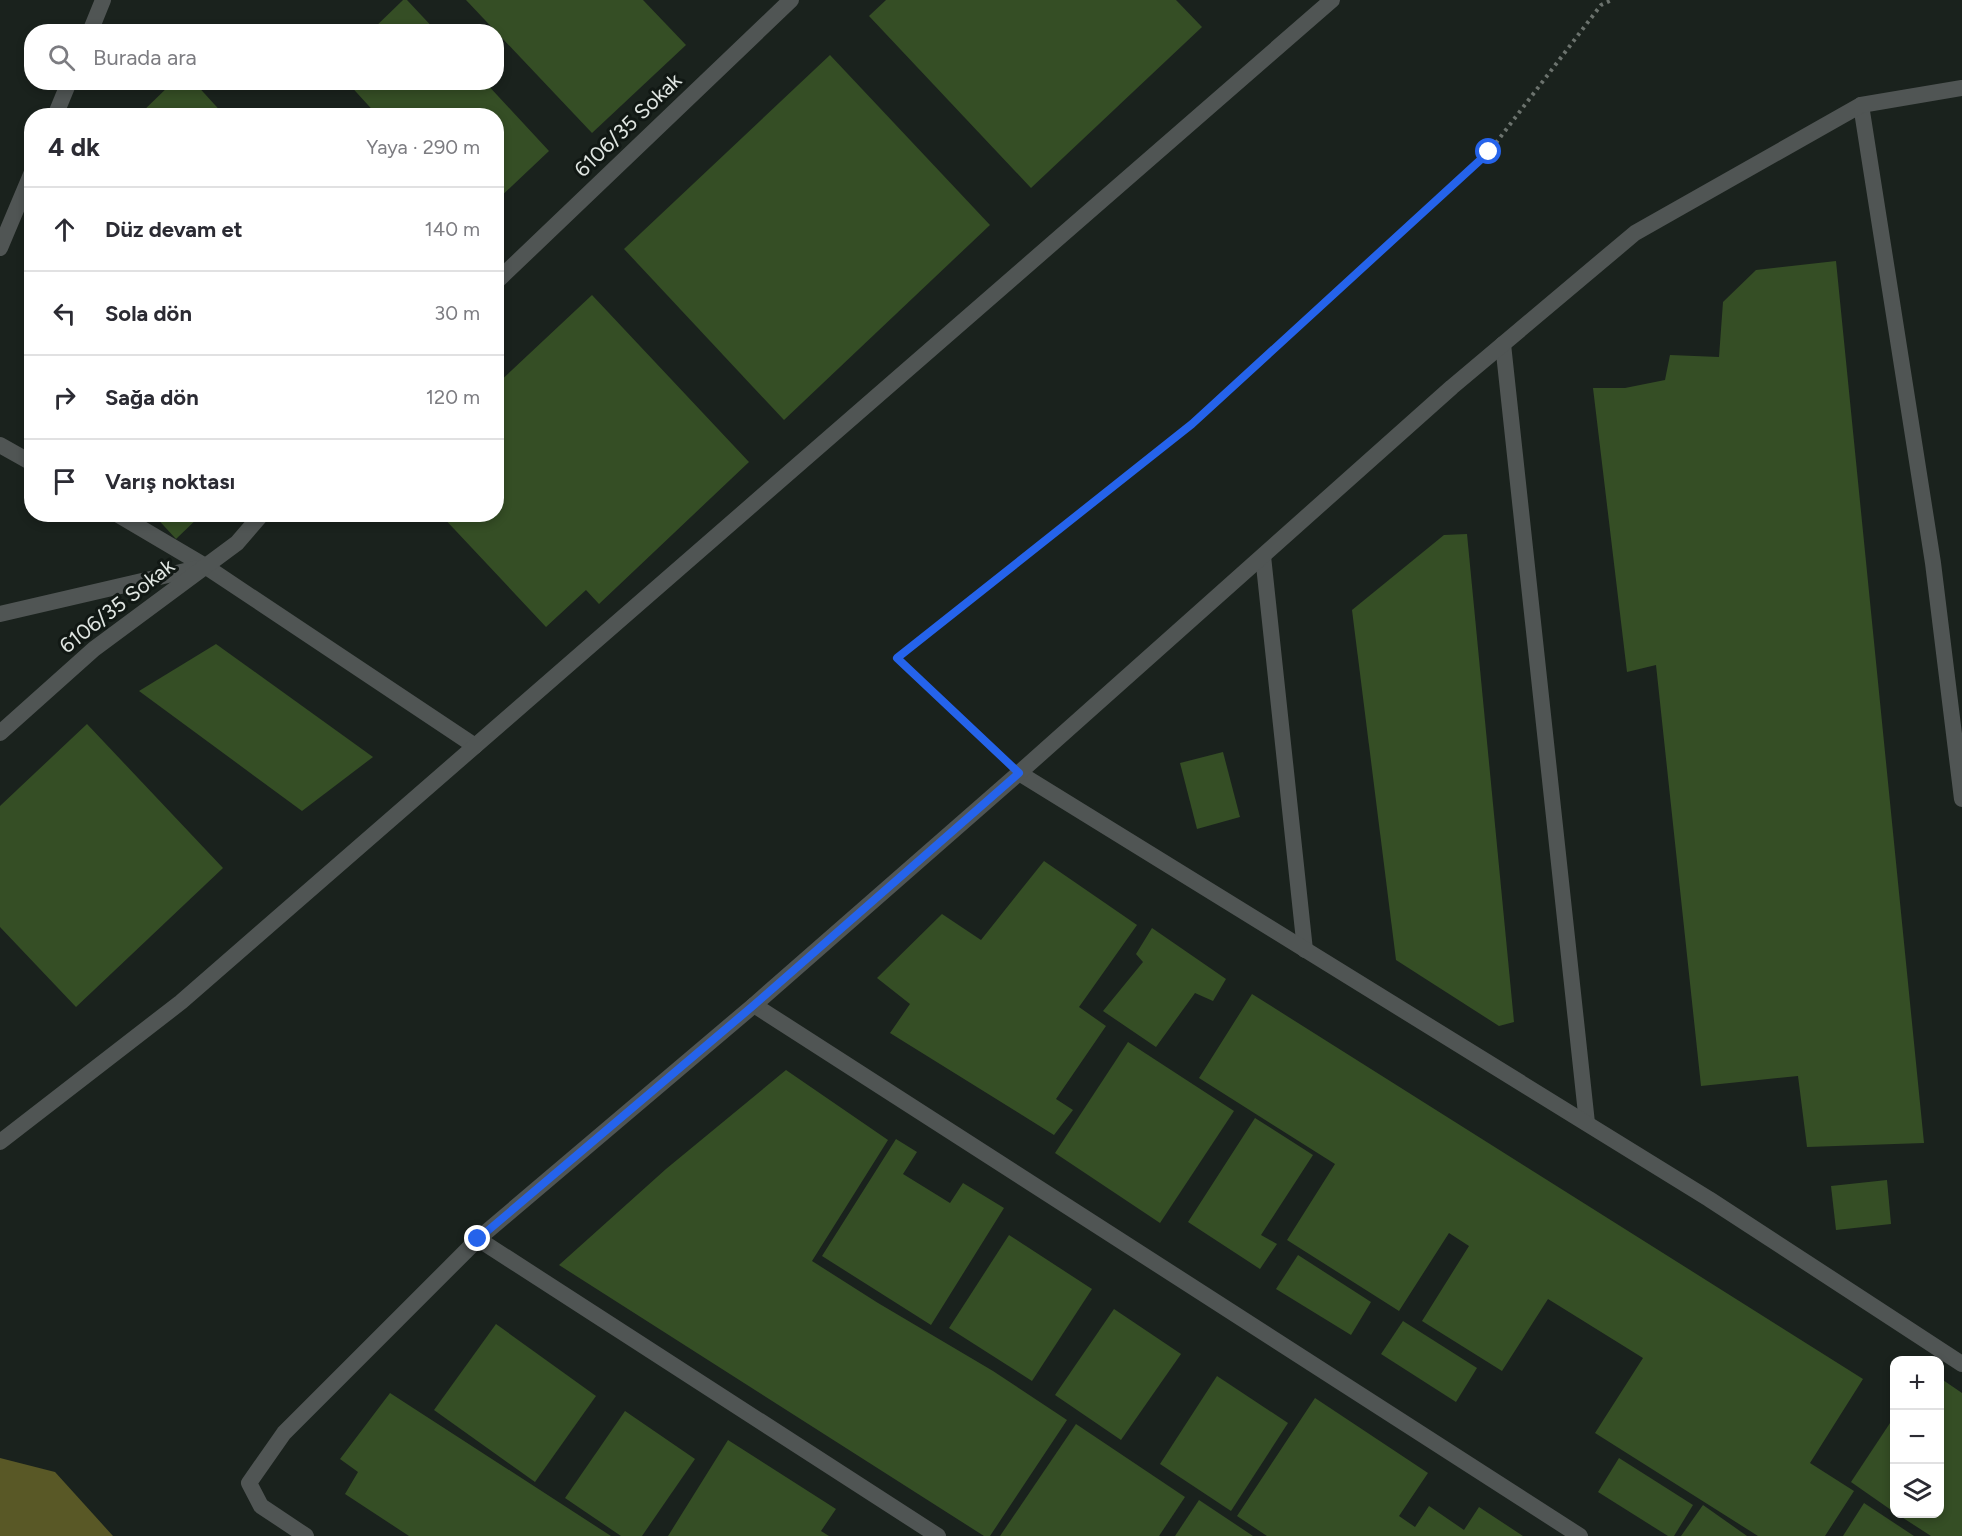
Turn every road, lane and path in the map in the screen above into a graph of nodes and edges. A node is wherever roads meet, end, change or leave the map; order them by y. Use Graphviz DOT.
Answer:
graph roads {
  1 [pos="103,0"];
  2 [pos="791,0"];
  3 [pos="1332,0"];
  4 [pos="1612,0"];
  5 [pos="93,24"];
  6 [pos="1962,88"];
  7 [pos="66,90"];
  8 [pos="1861,105"];
  9 [pos="58,108"];
  10 [pos="24,191"];
  11 [pos="0,248"];
  12 [pos="504,274"];
  13 [pos="1503,344"];
  14 [pos="0,445"];
  15 [pos="24,458"];
  16 [pos="131,522"];
  17 [pos="255,522"];
  18 [pos="1263,556"];
  19 [pos="205,566"];
  20 [pos="0,614"];
  21 [pos="0,733"];
  22 [pos="475,746"];
  23 [pos="1019,773"];
  24 [pos="1962,798"];
  25 [pos="1305,950"];
  26 [pos="754,1005"];
  27 [pos="1587,1124"];
  28 [pos="0,1142"];
  29 [pos="478,1239"];
  30 [pos="1962,1364"];
  31 [pos="306,1536"];
  32 [pos="938,1536"];
  33 [pos="1580,1536"];
  1 -- 5 [label="street"];
  2 -- 12 [label="street, 6106/35 Sokak"];
  3 -- 22 [label="street"];
  4 -- 23 [label="path"];
  6 -- 8 [label="street"];
  7 -- 9 [label="street"];
  8 -- 13 [label="street"];
  8 -- 24 [label="street"];
  10 -- 11 [label="street"];
  13 -- 18 [label="street"];
  13 -- 27 [label="street"];
  14 -- 15 [label="street"];
  16 -- 19 [label="street"];
  17 -- 19 [label="street, 6106/35 Sokak"];
  18 -- 23 [label="street"];
  18 -- 25 [label="street"];
  19 -- 20 [label="street"];
  19 -- 21 [label="street, 6106/35 Sokak"];
  19 -- 22 [label="street"];
  22 -- 28 [label="street"];
  23 -- 25 [label="street"];
  23 -- 26 [label="street"];
  25 -- 27 [label="street"];
  26 -- 29 [label="street"];
  26 -- 33 [label="street"];
  27 -- 30 [label="street"];
  29 -- 31 [label="street"];
  29 -- 32 [label="street"];
}
